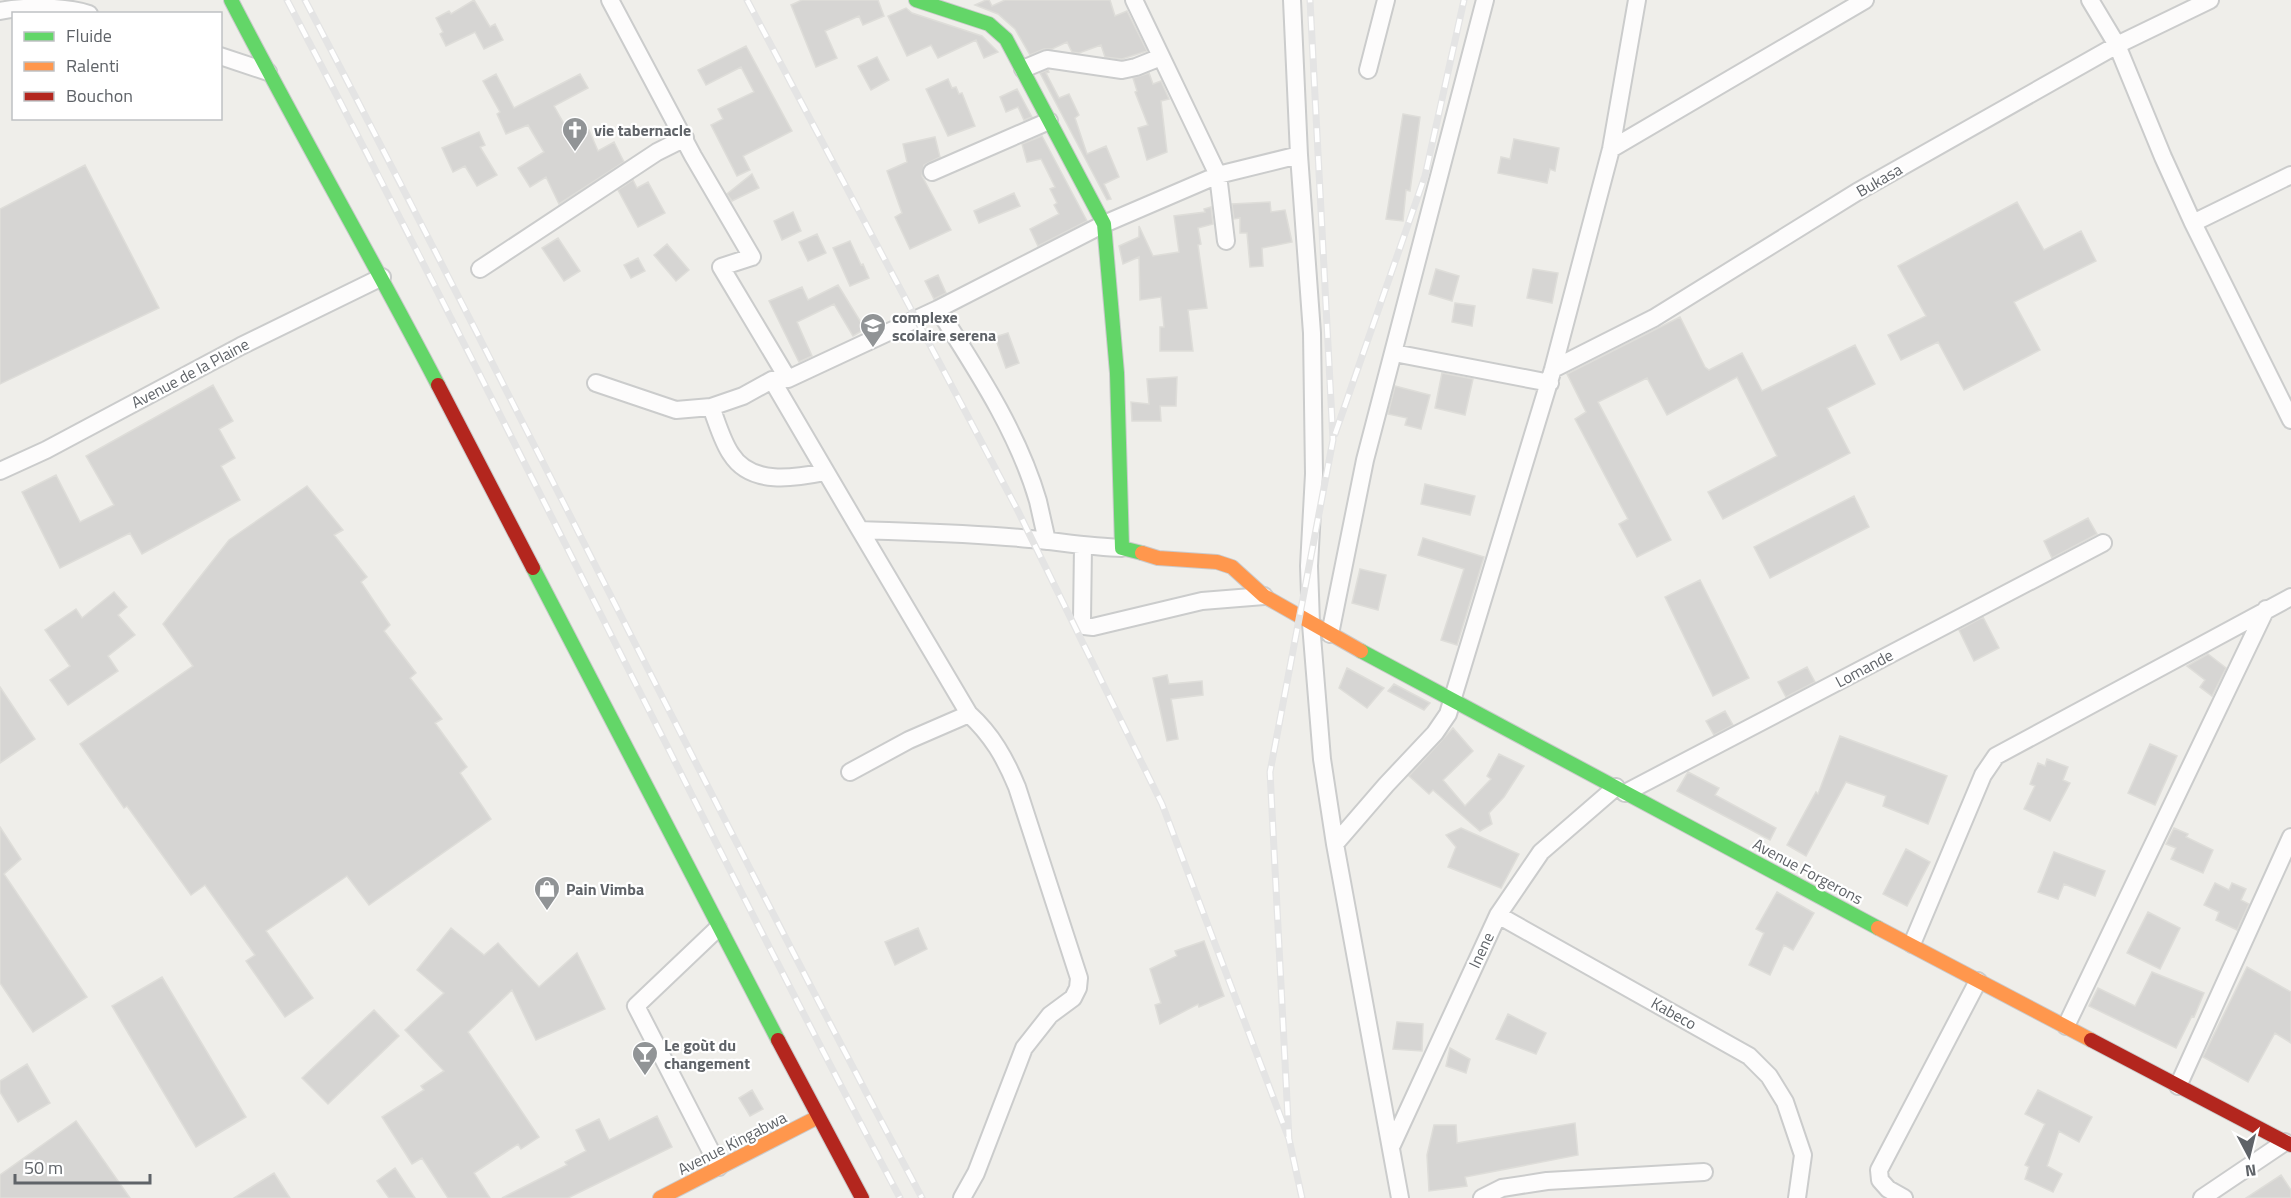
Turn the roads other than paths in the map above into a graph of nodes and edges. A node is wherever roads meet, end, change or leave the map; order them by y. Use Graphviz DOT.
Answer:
graph roads {
  1 [pos="231,0"];
  2 [pos="610,0"];
  3 [pos="916,0"];
  4 [pos="1134,0"];
  5 [pos="1292,0"];
  6 [pos="1386,0"];
  7 [pos="1485,0"];
  8 [pos="1637,0"];
  9 [pos="1865,0"];
  10 [pos="2090,0"];
  11 [pos="2210,0"];
  12 [pos="0,11"];
  13 [pos="84,12"];
  14 [pos="2117,45"];
  15 [pos="1161,57"];
  16 [pos="229,59"];
  17 [pos="1023,69"];
  18 [pos="1368,70"];
  19 [pos="268,72"];
  20 [pos="1049,121"];
  21 [pos="685,138"];
  22 [pos="1611,149"];
  23 [pos="1299,155"];
  24 [pos="932,172"];
  25 [pos="1218,175"];
  26 [pos="2291,175"];
  27 [pos="2193,223"];
  28 [pos="1104,224"];
  29 [pos="1227,241"];
  30 [pos="480,269"];
  31 [pos="382,277"];
  32 [pos="938,309"];
  33 [pos="1394,353"];
  34 [pos="1551,376"];
  35 [pos="780,379"];
  36 [pos="596,383"];
  37 [pos="2285,390"];
  38 [pos="711,407"];
  39 [pos="2291,420"];
  40 [pos="0,471"];
  41 [pos="825,472"];
  42 [pos="860,530"];
  43 [pos="1047,541"];
  44 [pos="2103,543"];
  45 [pos="1083,546"];
  46 [pos="1122,548"];
  47 [pos="1264,596"];
  48 [pos="2291,597"];
  49 [pos="2266,609"];
  50 [pos="1311,624"];
  51 [pos="1330,634"];
  52 [pos="1453,699"];
  53 [pos="969,714"];
  54 [pos="850,772"];
  55 [pos="1621,790"];
  56 [pos="2291,837"];
  57 [pos="1335,844"];
  58 [pos="1498,915"];
  59 [pos="718,928"];
  60 [pos="1912,944"];
  61 [pos="1978,981"];
  62 [pos="2066,1026"];
  63 [pos="2178,1086"];
  64 [pos="818,1117"];
  65 [pos="2288,1143"];
  66 [pos="1392,1144"];
  67 [pos="719,1167"];
  68 [pos="1704,1172"];
  69 [pos="660,1198"];
  70 [pos="862,1198"];
  71 [pos="962,1198"];
  72 [pos="1400,1198"];
  73 [pos="1482,1198"];
  74 [pos="1797,1198"];
  75 [pos="1904,1198"];
  76 [pos="2202,1198"];
  1 -- 19 [label="street"];
  2 -- 21 [label="street"];
  3 -- 17 [label="street"];
  4 -- 15 [label="street"];
  5 -- 23 [label="street"];
  6 -- 18 [label="street"];
  7 -- 33 [label="street"];
  8 -- 22 [label="street"];
  9 -- 22 [label="street"];
  10 -- 14 [label="street"];
  11 -- 14 [label="street, Bukasa"];
  12 -- 13 [label="street"];
  14 -- 27 [label="street"];
  14 -- 34 [label="street, Bukasa"];
  15 -- 17 [label="street"];
  15 -- 25 [label="street"];
  16 -- 19 [label="street"];
  17 -- 20 [label="street"];
  19 -- 31 [label="street"];
  20 -- 24 [label="street"];
  20 -- 28 [label="street"];
  21 -- 30 [label="street"];
  21 -- 35 [label="street"];
  22 -- 34 [label="street"];
  23 -- 25 [label="street"];
  23 -- 50 [label="street"];
  25 -- 28 [label="street"];
  25 -- 29 [label="street"];
  26 -- 27 [label="street"];
  27 -- 37 [label="street"];
  28 -- 32 [label="street"];
  28 -- 46 [label="street"];
  31 -- 40 [label="street, Avenue de la Plaine"];
  31 -- 59 [label="street"];
  32 -- 35 [label="street"];
  32 -- 43 [label="street"];
  33 -- 34 [label="street"];
  33 -- 51 [label="street"];
  34 -- 52 [label="street"];
  35 -- 38 [label="street"];
  35 -- 41 [label="street"];
  36 -- 38 [label="street"];
  37 -- 39 [label="street"];
  38 -- 41 [label="street"];
  41 -- 42 [label="street"];
  42 -- 43 [label="street"];
  42 -- 53 [label="street"];
  43 -- 45 [label="street"];
  44 -- 55 [label="street, Lomande"];
  45 -- 46 [label="street"];
  45 -- 47 [label="street"];
  46 -- 47 [label="street, Avenue Forgerons"];
  47 -- 50 [label="street, Avenue Forgerons"];
  48 -- 49 [label="street"];
  49 -- 60 [label="street"];
  49 -- 62 [label="street"];
  50 -- 51 [label="street, Avenue Forgerons"];
  50 -- 57 [label="street"];
  51 -- 52 [label="street, Avenue Forgerons"];
  52 -- 55 [label="street, Avenue Forgerons"];
  52 -- 57 [label="street"];
  53 -- 54 [label="street"];
  53 -- 71 [label="street"];
  55 -- 58 [label="street, Inene"];
  55 -- 60 [label="street, Avenue Forgerons"];
  56 -- 63 [label="street"];
  57 -- 66 [label="street"];
  58 -- 66 [label="street, Inene"];
  58 -- 74 [label="street, Kabeco"];
  59 -- 64 [label="street"];
  59 -- 67 [label="street"];
  60 -- 61 [label="street, Avenue Forgerons"];
  61 -- 62 [label="street, Avenue Forgerons"];
  61 -- 75 [label="street"];
  62 -- 63 [label="street, Avenue Forgerons"];
  63 -- 65 [label="street, Avenue Forgerons"];
  64 -- 67 [label="street, Avenue Kingabwa"];
  64 -- 70 [label="street"];
  65 -- 76 [label="street"];
  66 -- 72 [label="street"];
  67 -- 69 [label="street, Avenue Kingabwa"];
  68 -- 73 [label="street"];
}
